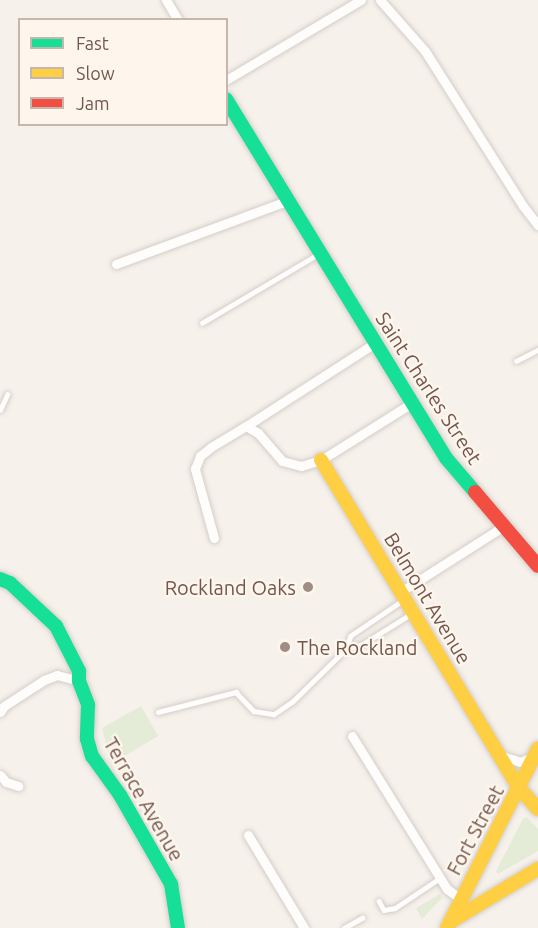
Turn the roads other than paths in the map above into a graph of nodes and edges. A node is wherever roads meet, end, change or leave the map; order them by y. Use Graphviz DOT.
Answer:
graph roads {
  1 [pos="166,0"];
  2 [pos="361,0"];
  3 [pos="380,0"];
  4 [pos="177,18"];
  5 [pos="228,79"];
  6 [pos="228,102"];
  7 [pos="289,201"];
  8 [pos="538,225"];
  9 [pos="320,253"];
  10 [pos="116,264"];
  11 [pos="202,322"];
  12 [pos="375,343"];
  13 [pos="538,351"];
  14 [pos="516,361"];
  15 [pos="7,395"];
  16 [pos="411,403"];
  17 [pos="0,410"];
  18 [pos="246,426"];
  19 [pos="321,460"];
  20 [pos="504,526"];
  21 [pos="214,538"];
  22 [pos="538,566"];
  23 [pos="0,579"];
  24 [pos="404,595"];
  25 [pos="414,611"];
  26 [pos="346,650"];
  27 [pos="79,681"];
  28 [pos="0,712"];
  29 [pos="158,712"];
  30 [pos="352,736"];
  31 [pos="536,752"];
  32 [pos="502,756"];
  33 [pos="0,775"];
  34 [pos="18,786"];
  35 [pos="519,788"];
  36 [pos="538,809"];
  37 [pos="248,835"];
  38 [pos="538,869"];
  39 [pos="440,878"];
  40 [pos="461,899"];
  41 [pos="379,901"];
  42 [pos="363,918"];
  43 [pos="445,926"];
  44 [pos="178,928"];
  45 [pos="304,928"];
  46 [pos="344,928"];
  1 -- 4 [label="street"];
  2 -- 5 [label="street"];
  3 -- 8 [label="street"];
  6 -- 7 [label="street, Saint Charles Street"];
  7 -- 9 [label="street, Saint Charles Street"];
  7 -- 10 [label="street"];
  9 -- 11 [label="lane"];
  9 -- 12 [label="street, Saint Charles Street"];
  12 -- 16 [label="street, Saint Charles Street"];
  12 -- 18 [label="street"];
  13 -- 14 [label="lane"];
  15 -- 17 [label="lane"];
  16 -- 19 [label="street"];
  16 -- 20 [label="street, Saint Charles Street"];
  18 -- 19 [label="street"];
  18 -- 21 [label="street"];
  19 -- 24 [label="street, Belmont Avenue"];
  20 -- 22 [label="street, Saint Charles Street"];
  20 -- 24 [label="street"];
  23 -- 27 [label="street, Terrace Avenue"];
  24 -- 25 [label="street, Belmont Avenue"];
  24 -- 26 [label="lane"];
  25 -- 26 [label="lane"];
  25 -- 32 [label="street, Belmont Avenue"];
  26 -- 29 [label="lane"];
  27 -- 28 [label="street"];
  27 -- 44 [label="street, Terrace Avenue"];
  30 -- 39 [label="street"];
  31 -- 32 [label="street"];
  31 -- 35 [label="street, Fort Street"];
  32 -- 35 [label="street, Belmont Avenue"];
  33 -- 34 [label="street"];
  35 -- 36 [label="street, Belmont Avenue"];
  35 -- 40 [label="street, Fort Street"];
  37 -- 45 [label="street"];
  38 -- 43 [label="street"];
  39 -- 40 [label="street"];
  39 -- 41 [label="lane"];
  40 -- 43 [label="street, Fort Street"];
  42 -- 46 [label="lane"];
}
